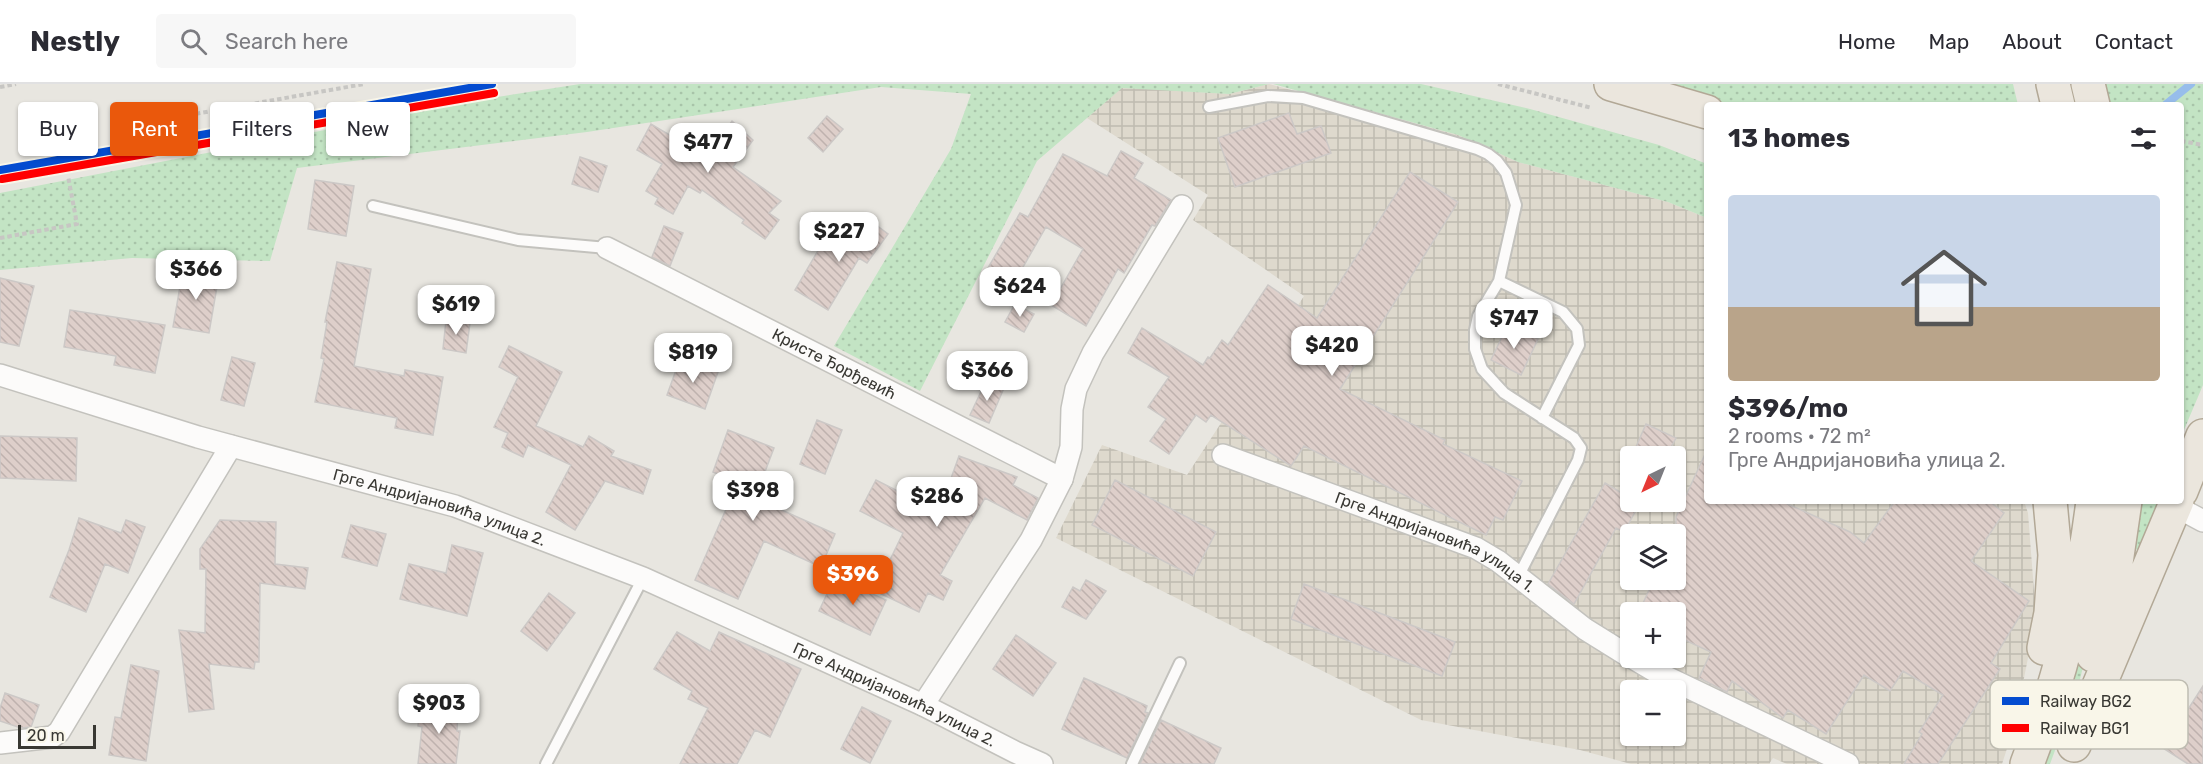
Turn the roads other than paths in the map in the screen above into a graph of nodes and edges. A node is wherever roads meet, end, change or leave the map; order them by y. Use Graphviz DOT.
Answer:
graph roads {
  1 [pos="1611,84"];
  2 [pos="2053,84"];
  3 [pos="2088,84"];
  4 [pos="2057,102"];
  5 [pos="2092,102"];
  6 [pos="1209,107"];
  7 [pos="1704,111"];
  8 [pos="373,206"];
  9 [pos="1182,206"];
  10 [pos="607,248"];
  11 [pos="1499,280"];
  12 [pos="0,375"];
  13 [pos="1542,418"];
  14 [pos="2203,436"];
  15 [pos="231,446"];
  16 [pos="1223,455"];
  17 [pos="1062,479"];
  18 [pos="2184,484"];
  19 [pos="2050,504"];
  20 [pos="2093,504"];
  21 [pos="2125,504"];
  22 [pos="2176,504"];
  23 [pos="2184,504"];
  24 [pos="2203,521"];
  25 [pos="1518,577"];
  26 [pos="643,578"];
  27 [pos="1620,650"];
  28 [pos="1180,663"];
  29 [pos="1650,668"];
  30 [pos="2040,680"];
  31 [pos="2055,680"];
  32 [pos="2089,680"];
  33 [pos="2101,680"];
  34 [pos="923,705"];
  35 [pos="0,743"];
  36 [pos="2029,749"];
  37 [pos="2033,749"];
  38 [pos="1011,758"];
  39 [pos="546,764"];
  40 [pos="1042,764"];
  41 [pos="1132,764"];
  42 [pos="1848,764"];
  43 [pos="2027,764"];
  1 -- 7 [label="main road"];
  2 -- 4 [label="main road"];
  3 -- 5 [label="main road"];
  6 -- 11 [label="lane"];
  8 -- 10 [label="lane"];
  9 -- 17 [label="street"];
  10 -- 17 [label="street, Кристе Ђорђевић"];
  11 -- 13 [label="lane"];
  11 -- 13 [label="lane"];
  12 -- 15 [label="street, Грге Андријановића улица 2."];
  13 -- 25 [label="lane"];
  14 -- 18 [label="main road"];
  15 -- 26 [label="street, Грге Андријановића улица 2."];
  15 -- 35 [label="street"];
  16 -- 25 [label="street, Грге Андријановића улица 1."];
  17 -- 34 [label="street"];
  19 -- 30 [label="main road"];
  20 -- 31 [label="main road"];
  21 -- 32 [label="main road"];
  22 -- 33 [label="main road"];
  23 -- 24 [label="street"];
  25 -- 27 [label="street, Грге Андријановића улица 1."];
  26 -- 34 [label="street, Грге Андријановића улица 2."];
  26 -- 39 [label="lane"];
  28 -- 41 [label="lane"];
  29 -- 42 [label="street, Грге Андријановића улица 1."];
  34 -- 38 [label="street, Грге Андријановића улица 2."];
  36 -- 43 [label="main road"];
  37 -- 43 [label="main road"];
  38 -- 40 [label="street, Грге Андријановића улица 2."];
}
